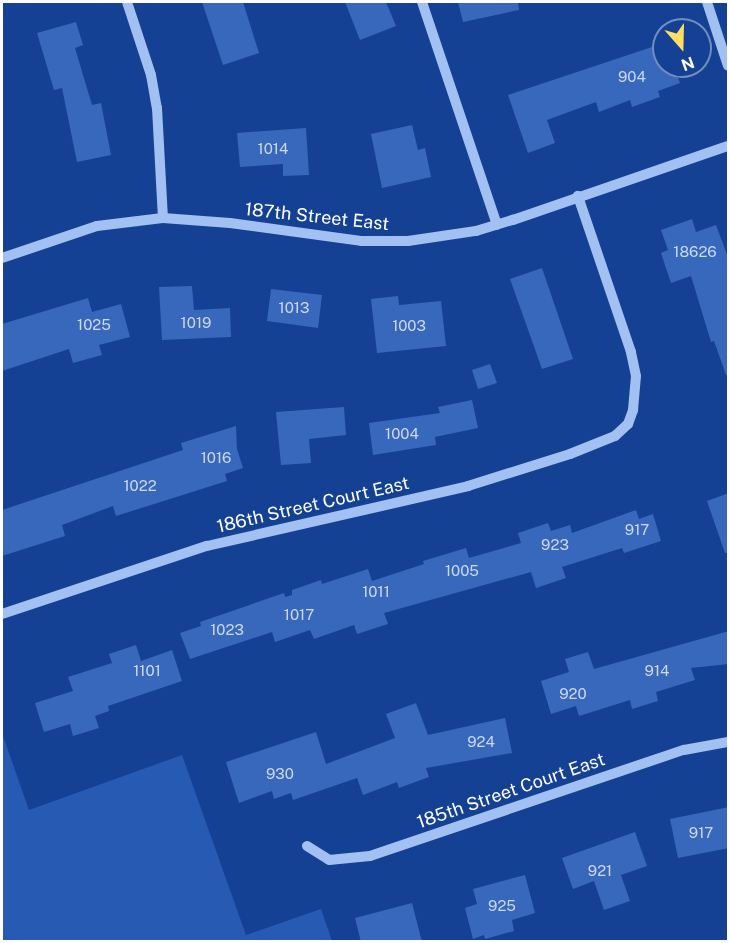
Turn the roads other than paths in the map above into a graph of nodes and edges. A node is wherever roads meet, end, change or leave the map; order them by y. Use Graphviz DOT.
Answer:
graph roads {
  1 [pos="127,2"];
  2 [pos="422,2"];
  3 [pos="707,2"];
  4 [pos="729,66"];
  5 [pos="729,146"];
  6 [pos="578,196"];
  7 [pos="163,218"];
  8 [pos="497,225"];
  9 [pos="2,258"];
  10 [pos="2,614"];
  11 [pos="729,742"];
  12 [pos="307,846"];
  1 -- 7 [label="street"];
  2 -- 8 [label="street"];
  3 -- 4 [label="street"];
  5 -- 6 [label="street, 187th Street East"];
  6 -- 8 [label="street, 187th Street East"];
  6 -- 10 [label="street, 186th Street Court East"];
  7 -- 8 [label="street, 187th Street East"];
  7 -- 9 [label="street, 187th Street East"];
  11 -- 12 [label="street, 185th Street Court East"];
}
